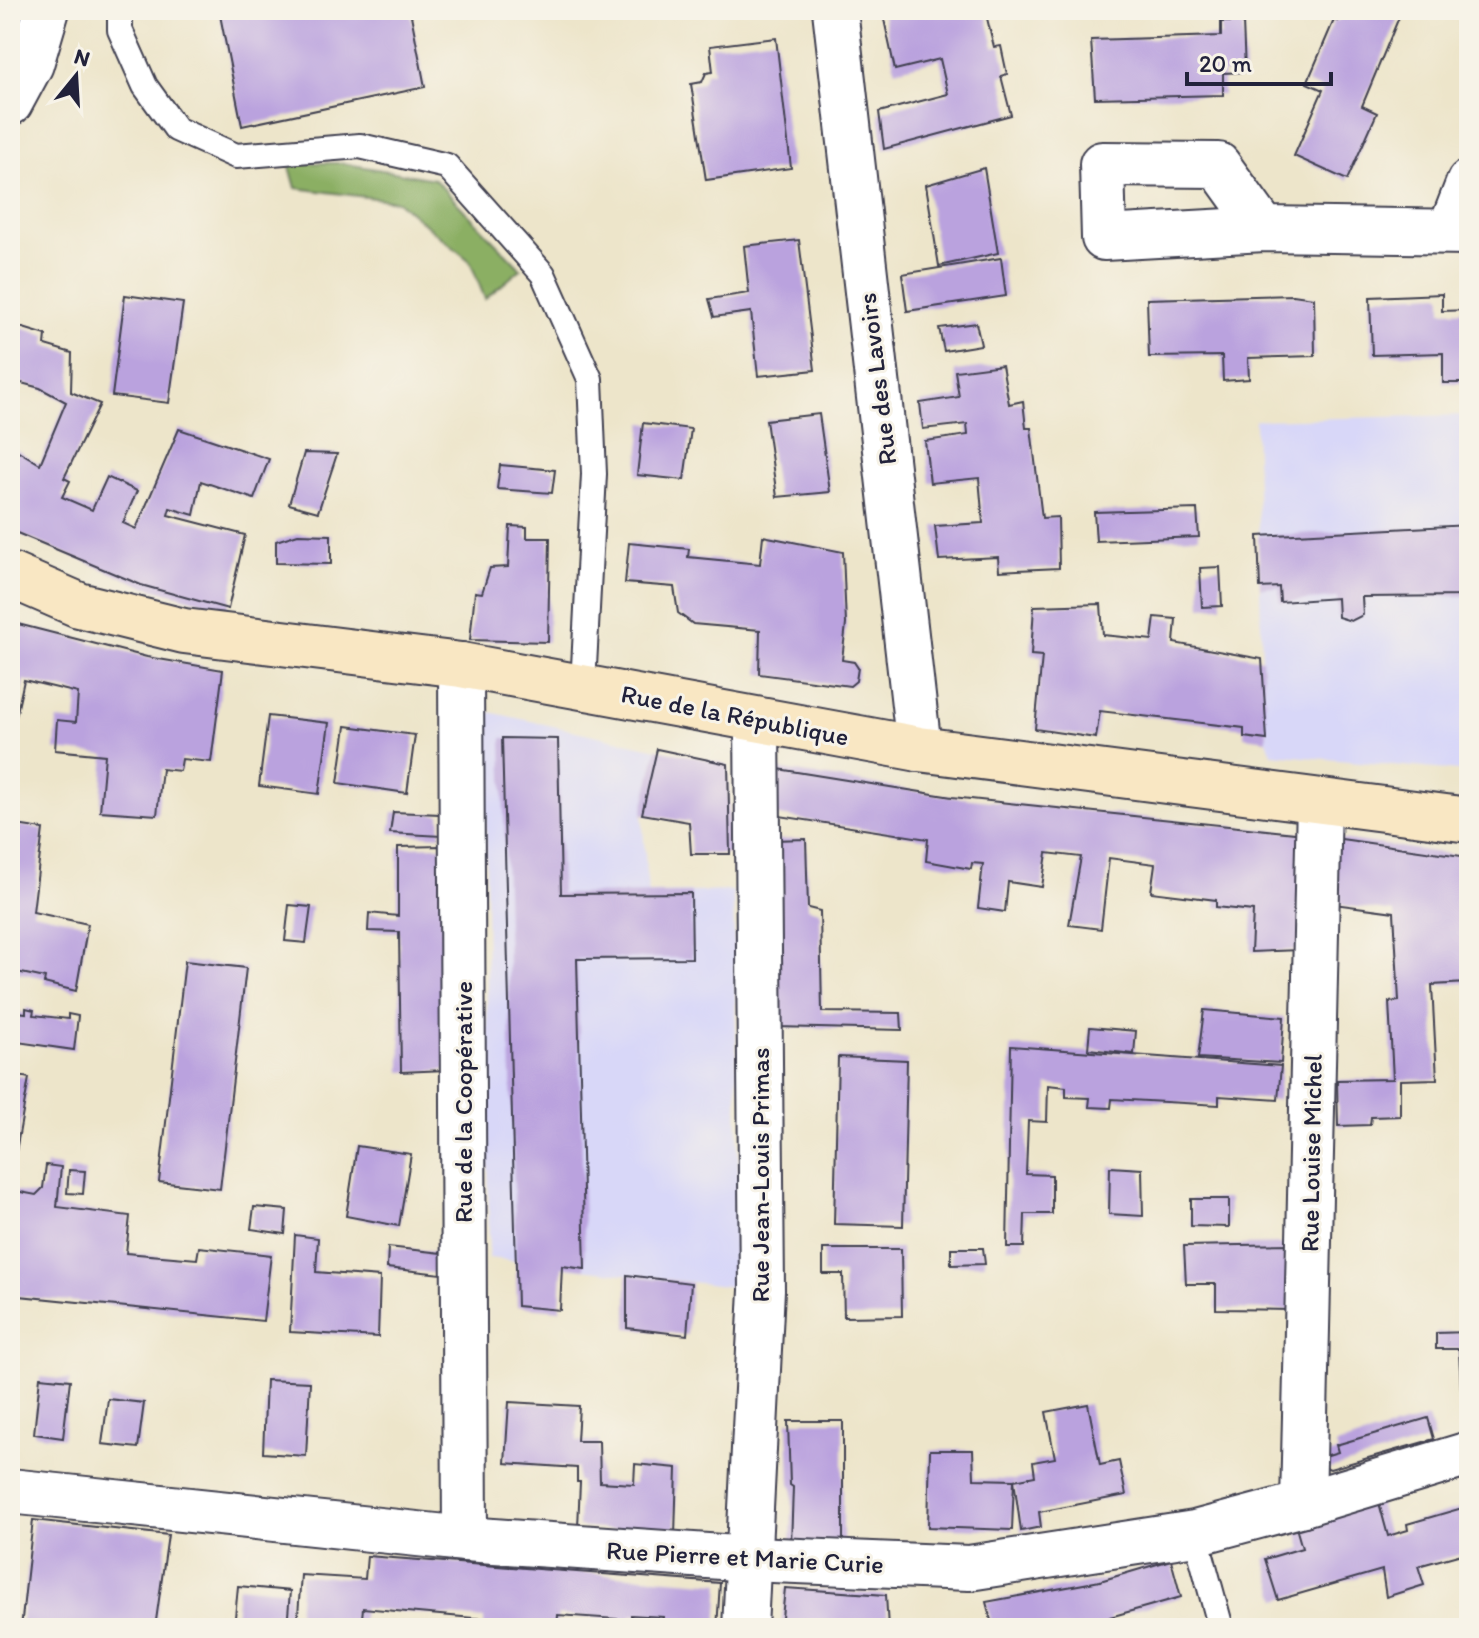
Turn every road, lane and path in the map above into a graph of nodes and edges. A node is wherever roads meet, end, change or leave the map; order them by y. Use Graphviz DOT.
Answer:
graph roads {
  1 [pos="47,10"];
  2 [pos="120,10"];
  3 [pos="835,10"];
  4 [pos="10,103"];
  5 [pos="1469,182"];
  6 [pos="1264,229"];
  7 [pos="1459,232"];
  8 [pos="10,575"];
  9 [pos="461,665"];
  10 [pos="583,686"];
  11 [pos="757,721"];
  12 [pos="919,749"];
  13 [pos="1319,801"];
  14 [pos="1469,820"];
  15 [pos="1469,1454"];
  16 [pos="10,1491"];
  17 [pos="1303,1504"];
  18 [pos="1195,1533"];
  19 [pos="465,1539"];
  20 [pos="750,1559"];
  21 [pos="745,1628"];
  22 [pos="1221,1628"];
  1 -- 4 [label="street"];
  2 -- 10 [label="lane"];
  3 -- 12 [label="street, Rue des Lavoirs"];
  5 -- 7 [label="street"];
  6 -- 7 [label="street"];
  8 -- 9 [label="street, Rue de la République"];
  9 -- 10 [label="street, Rue de la République"];
  9 -- 19 [label="street, Rue de la Coopérative"];
  10 -- 11 [label="street, Rue de la République"];
  11 -- 12 [label="street, Rue de la République"];
  11 -- 20 [label="street, Rue Jean-Louis Primas"];
  12 -- 13 [label="street, Rue de la République"];
  13 -- 14 [label="street, Rue de la République"];
  13 -- 17 [label="street, Rue Louise Michel"];
  15 -- 17 [label="street, Rue Pierre et Marie Curie"];
  16 -- 19 [label="street, Rue Pierre et Marie Curie"];
  17 -- 18 [label="street, Rue Pierre et Marie Curie"];
  18 -- 20 [label="street, Rue Pierre et Marie Curie"];
  18 -- 22 [label="lane"];
  19 -- 20 [label="street, Rue Pierre et Marie Curie"];
  20 -- 21 [label="street, Rue Jean-Louis Primas"];
}
